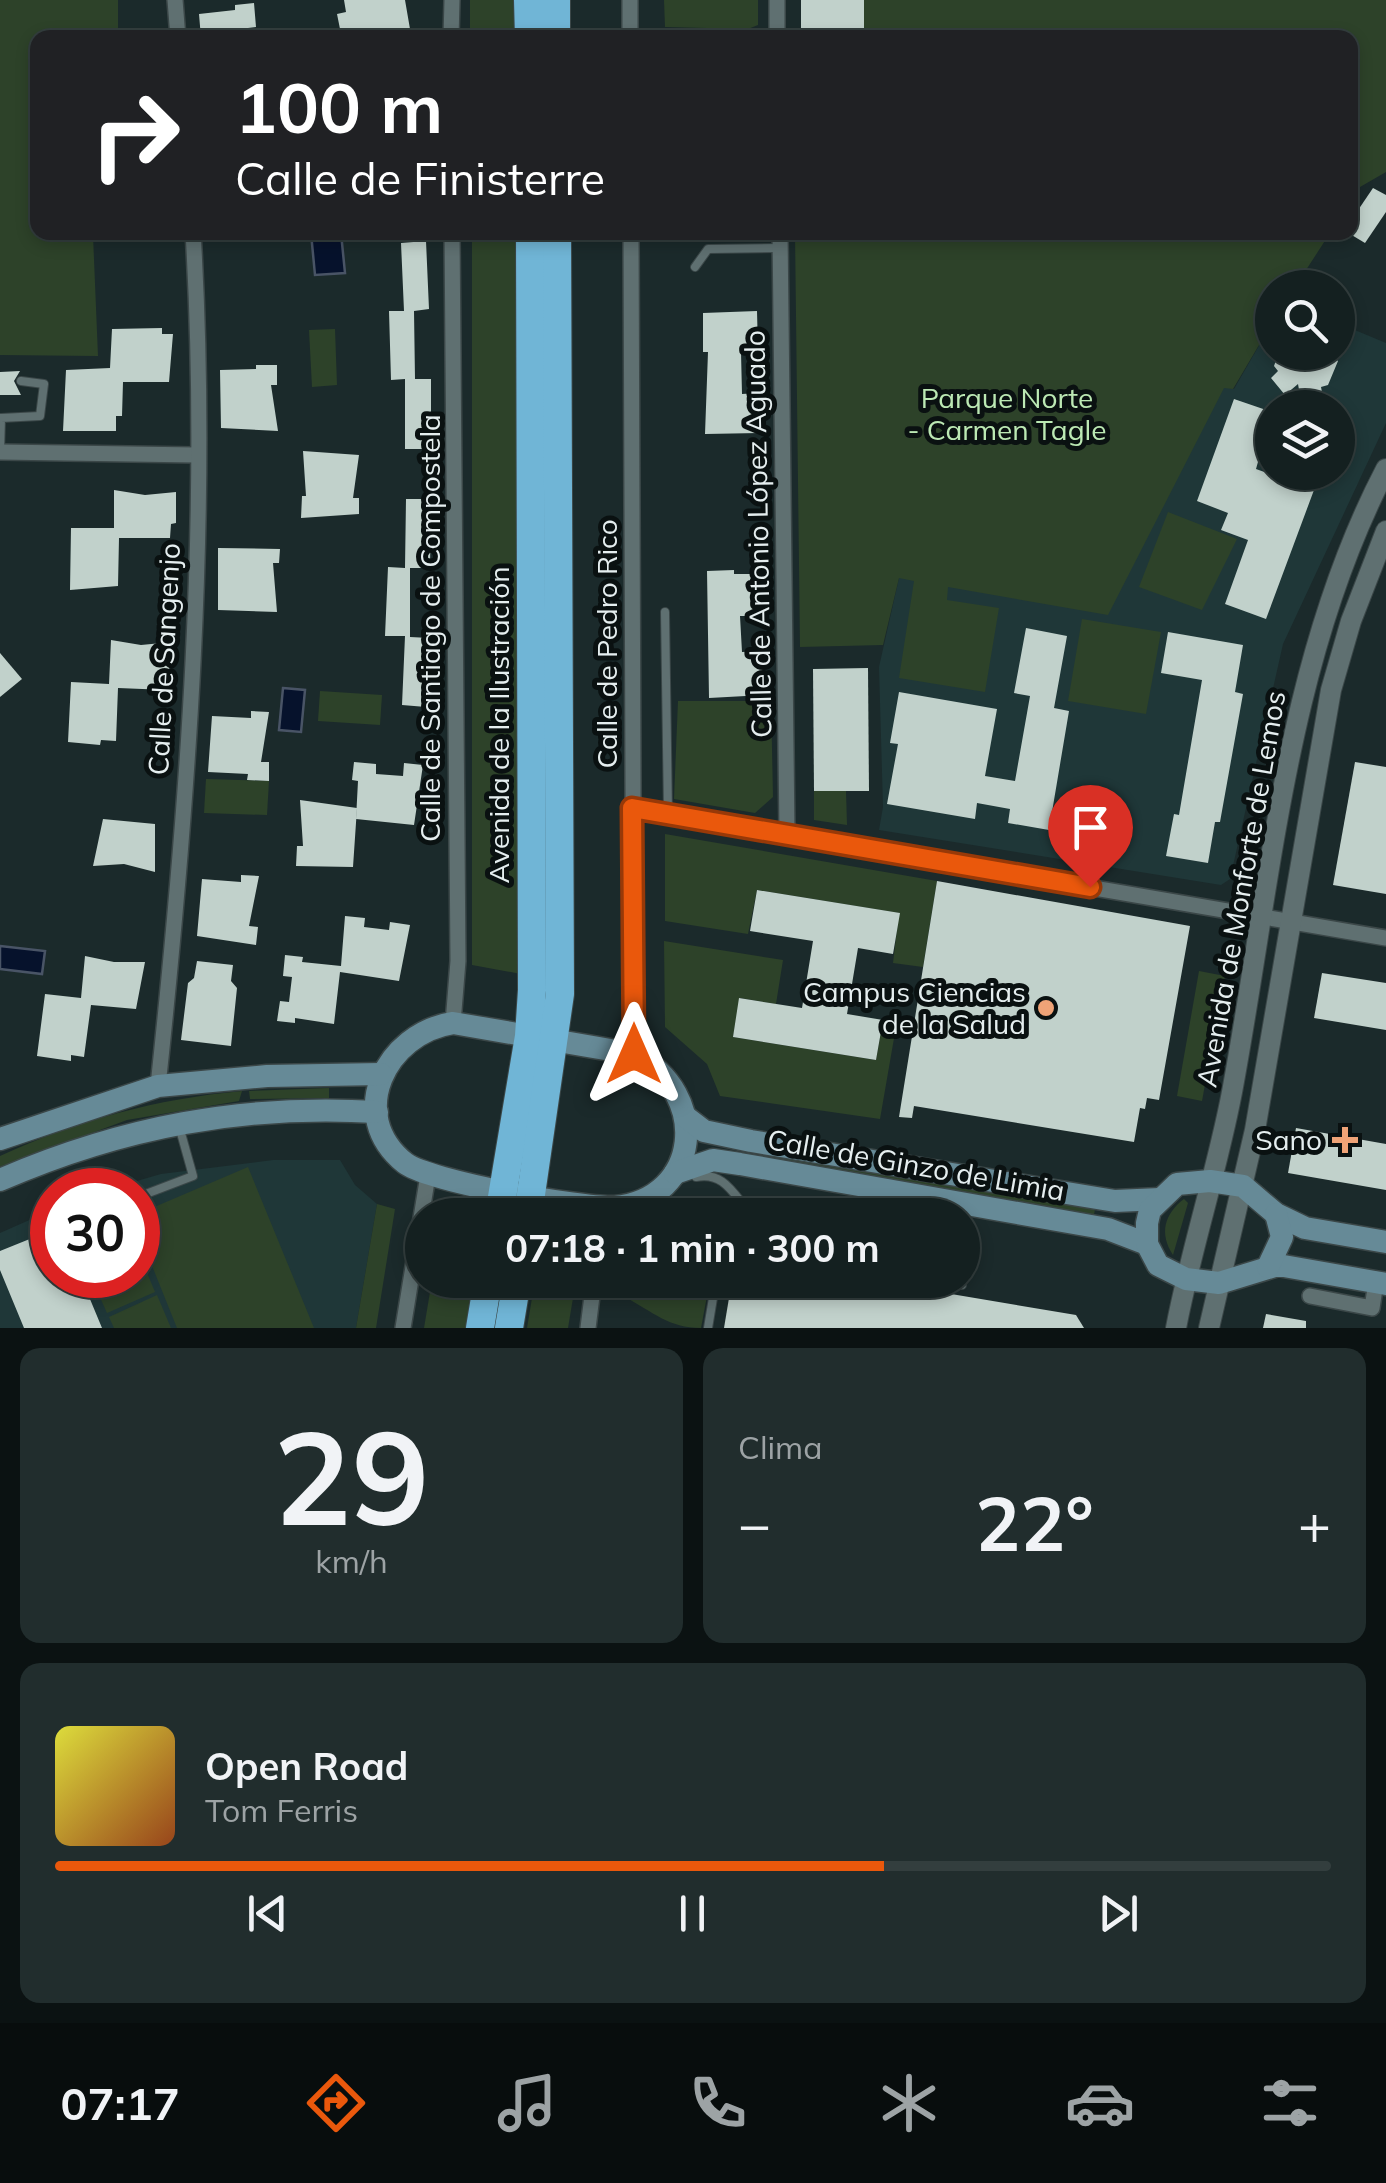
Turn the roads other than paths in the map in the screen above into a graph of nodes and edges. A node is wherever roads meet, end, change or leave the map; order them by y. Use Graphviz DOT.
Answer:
graph roads {
  1 [pos="175,0"];
  2 [pos="452,0"];
  3 [pos="528,0"];
  4 [pos="556,0"];
  5 [pos="630,0"];
  6 [pos="777,0"];
  7 [pos="177,30"];
  8 [pos="451,30"];
  9 [pos="529,30"];
  10 [pos="556,30"];
  11 [pos="630,30"];
  12 [pos="777,30"];
  13 [pos="193,240"];
  14 [pos="452,240"];
  15 [pos="530,240"];
  16 [pos="558,240"];
  17 [pos="630,240"];
  18 [pos="780,240"];
  19 [pos="695,267"];
  20 [pos="20,381"];
  21 [pos="1,418"];
  22 [pos="0,452"];
  23 [pos="196,454"];
  24 [pos="1386,468"];
  25 [pos="1386,531"];
  26 [pos="664,612"];
  27 [pos="632,808"];
  28 [pos="668,814"];
  29 [pos="787,835"];
  30 [pos="1262,916"];
  31 [pos="1292,921"];
  32 [pos="1386,938"];
  33 [pos="453,1023"];
  34 [pos="543,1038"];
  35 [pos="634,1054"];
  36 [pos="381,1074"];
  37 [pos="158,1086"];
  38 [pos="377,1112"];
  39 [pos="687,1118"];
  40 [pos="178,1122"];
  41 [pos="0,1139"];
  42 [pos="428,1175"];
  43 [pos="671,1177"];
  44 [pos="0,1180"];
  45 [pos="1210,1181"];
  46 [pos="1243,1186"];
  47 [pos="160,1189"];
  48 [pos="489,1198"];
  49 [pos="503,1198"];
  50 [pos="531,1198"];
  51 [pos="647,1198"];
  52 [pos="737,1198"];
  53 [pos="925,1198"];
  54 [pos="1160,1199"];
  55 [pos="980,1208"];
  56 [pos="1276,1214"];
  57 [pos="1386,1242"];
  58 [pos="1148,1244"];
  59 [pos="1268,1268"];
  60 [pos="1186,1279"];
  61 [pos="1381,1283"];
  62 [pos="1220,1284"];
  63 [pos="1310,1296"];
  64 [pos="485,1298"];
  65 [pos="514,1298"];
  66 [pos="592,1298"];
  67 [pos="713,1298"];
  68 [pos="403,1328"];
  69 [pos="480,1328"];
  70 [pos="509,1328"];
  71 [pos="588,1328"];
  72 [pos="708,1328"];
  73 [pos="1176,1328"];
  74 [pos="1209,1328"];
  1 -- 7 [label="street"];
  2 -- 8 [label="street"];
  3 -- 9 [label="highway"];
  4 -- 10 [label="highway"];
  5 -- 11 [label="street"];
  6 -- 12 [label="street"];
  13 -- 23 [label="street, Calle de Sangenjo"];
  14 -- 33 [label="street, Calle de Santiago de Compostela"];
  15 -- 34 [label="highway, Avenida de la Ilustración"];
  16 -- 34 [label="highway, Avenida de la Ilustración"];
  17 -- 27 [label="street, Calle de Pedro Rico"];
  18 -- 19 [label="lane"];
  18 -- 29 [label="street, Calle de Antonio López Aguado"];
  20 -- 21 [label="lane"];
  21 -- 22 [label="lane"];
  22 -- 23 [label="street"];
  23 -- 37 [label="street, Calle de Sangenjo"];
  24 -- 30 [label="street, Avenida de Monforte de Lemos"];
  25 -- 31 [label="street, Avenida de Monforte de Lemos"];
  26 -- 28 [label="lane"];
  27 -- 28 [label="street"];
  27 -- 35 [label="street, Calle de Pedro Rico"];
  28 -- 29 [label="street"];
  29 -- 30 [label="street"];
  30 -- 31 [label="street"];
  30 -- 45 [label="street, Avenida de Monforte de Lemos"];
  31 -- 32 [label="street"];
  31 -- 46 [label="street, Avenida de Monforte de Lemos"];
  33 -- 34 [label="main road"];
  33 -- 36 [label="main road"];
  34 -- 35 [label="main road"];
  34 -- 49 [label="highway, Avenida de la Ilustración"];
  34 -- 50 [label="highway, Avenida de la Ilustración"];
  35 -- 39 [label="main road"];
  36 -- 37 [label="main road"];
  36 -- 38 [label="main road"];
  37 -- 41 [label="main road"];
  38 -- 40 [label="main road"];
  38 -- 42 [label="main road"];
  39 -- 43 [label="main road"];
  39 -- 54 [label="main road, Calle de Ginzo de Limia"];
  40 -- 44 [label="main road"];
  40 -- 47 [label="lane"];
  42 -- 48 [label="main road"];
  42 -- 68 [label="street"];
  43 -- 51 [label="main road, Calle de Ginzo de Limia"];
  43 -- 52 [label="lane"];
  43 -- 53 [label="main road, Calle de Ginzo de Limia"];
  45 -- 46 [label="main road, Calle de Ginzo de Limia"];
  45 -- 54 [label="main road, Calle de Ginzo de Limia"];
  45 -- 60 [label="street, Avenida de Monforte de Lemos"];
  46 -- 56 [label="main road"];
  46 -- 62 [label="street, Avenida de Monforte de Lemos"];
  54 -- 58 [label="main road"];
  55 -- 58 [label="main road, Calle de Ginzo de Limia"];
  56 -- 57 [label="main road"];
  56 -- 59 [label="main road"];
  58 -- 60 [label="main road, Calle de Ginzo de Limia"];
  59 -- 61 [label="main road"];
  59 -- 62 [label="main road"];
  60 -- 62 [label="main road"];
  60 -- 73 [label="street, Avenida de Monforte de Lemos"];
  61 -- 63 [label="street"];
  62 -- 74 [label="street, Avenida de Monforte de Lemos"];
  64 -- 69 [label="highway"];
  65 -- 70 [label="highway"];
  66 -- 71 [label="street"];
  67 -- 72 [label="lane"];
}
